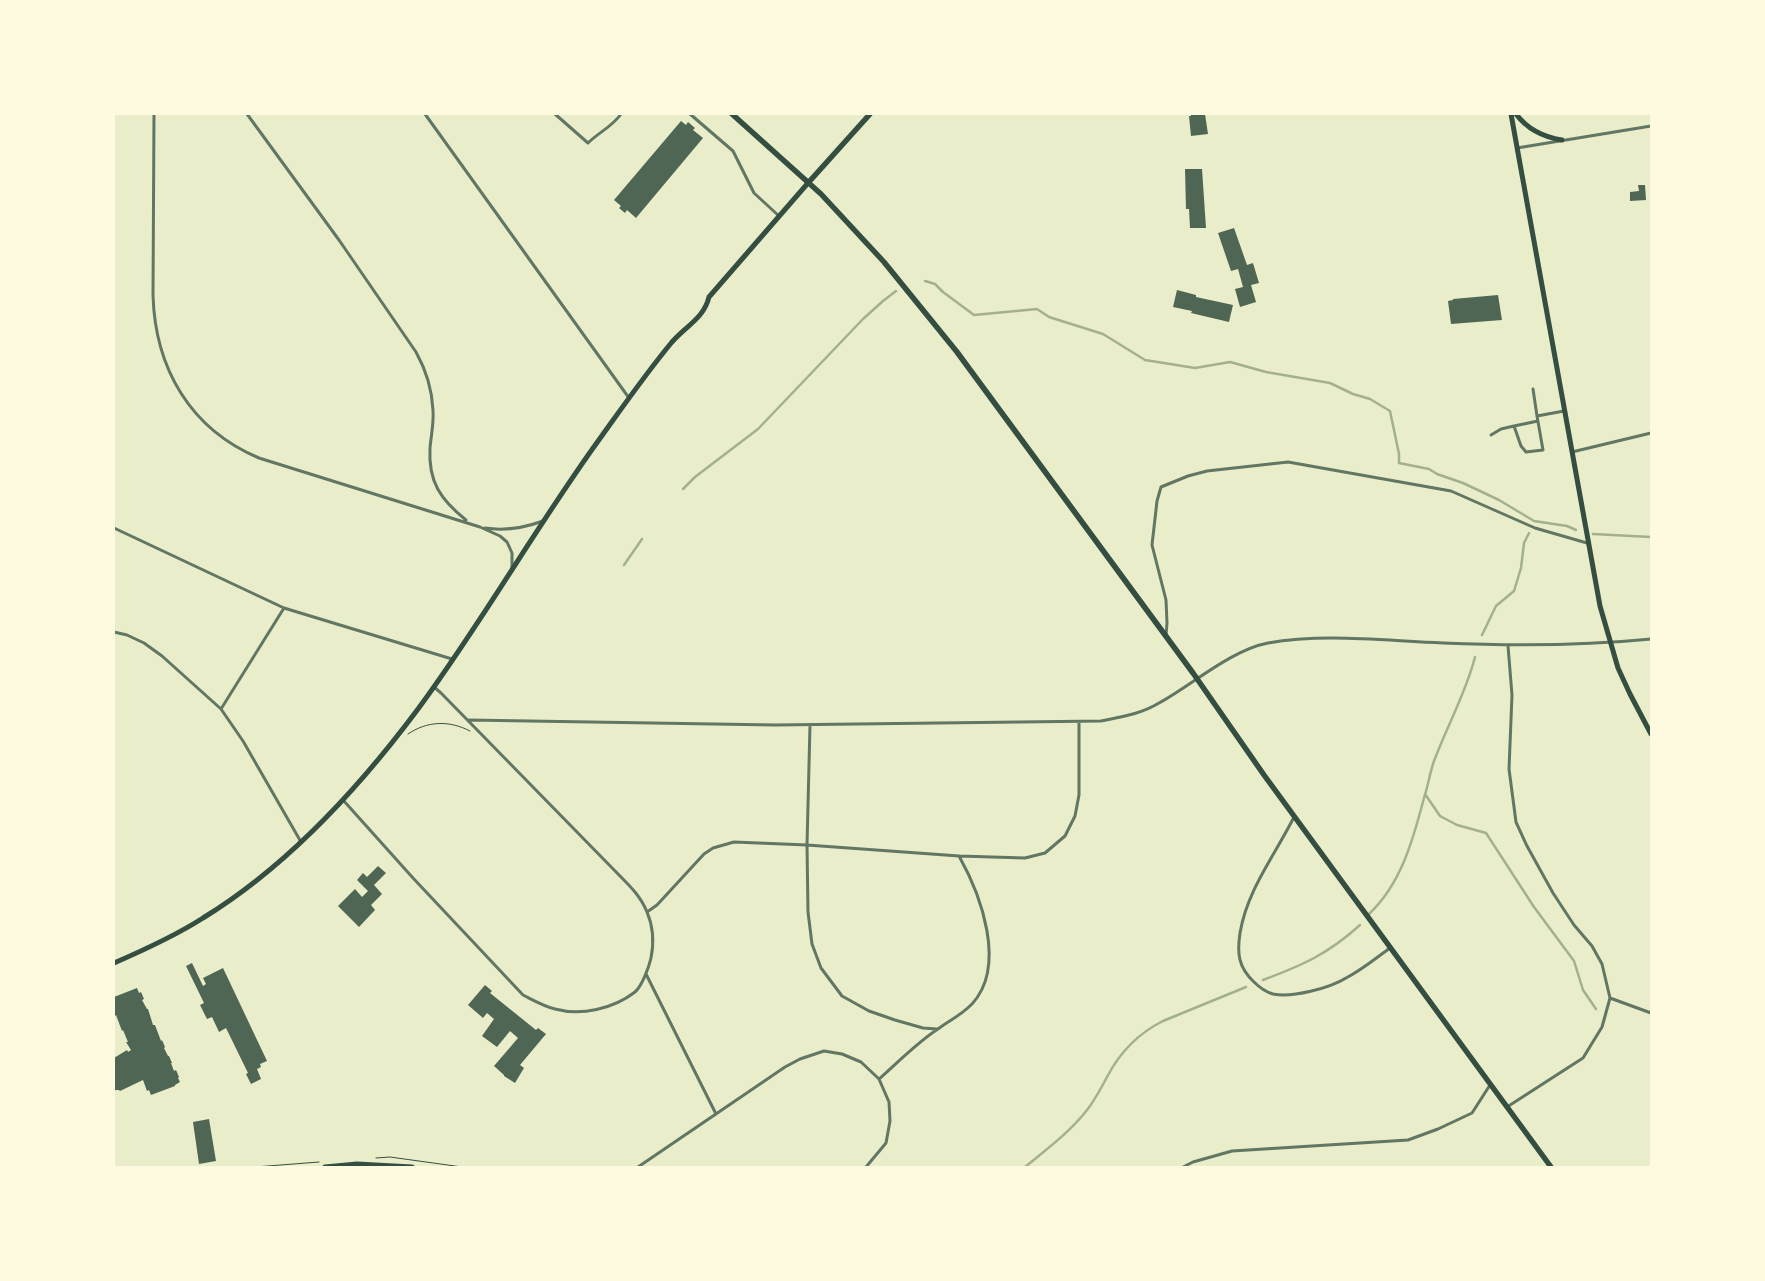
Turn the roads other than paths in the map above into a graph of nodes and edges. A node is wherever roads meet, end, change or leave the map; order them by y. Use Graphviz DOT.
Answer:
graph roads {
  1 [pos="154,114"];
  2 [pos="247,114"];
  3 [pos="425,114"];
  4 [pos="555,114"];
  5 [pos="620,114"];
  6 [pos="690,114"];
  7 [pos="732,114"];
  8 [pos="870,114"];
  9 [pos="1511,114"];
  10 [pos="1516,114"];
  11 [pos="1651,126"];
  12 [pos="1562,140"];
  13 [pos="1517,148"];
  14 [pos="808,183"];
  15 [pos="779,216"];
  16 [pos="1533,390"];
  17 [pos="629,398"];
  18 [pos="1564,411"];
  19 [pos="1537,416"];
  20 [pos="1538,421"];
  21 [pos="1514,426"];
  22 [pos="1651,433"];
  23 [pos="1491,435"];
  24 [pos="1571,452"];
  25 [pos="544,520"];
  26 [pos="468,522"];
  27 [pos="480,527"];
  28 [pos="114,528"];
  29 [pos="1587,543"];
  30 [pos="512,568"];
  31 [pos="284,608"];
  32 [pos="114,632"];
  33 [pos="1166,636"];
  34 [pos="1651,638"];
  35 [pos="1610,643"];
  36 [pos="1508,646"];
  37 [pos="452,659"];
  38 [pos="1198,679"];
  39 [pos="434,687"];
  40 [pos="221,709"];
  41 [pos="468,720"];
  42 [pos="1079,723"];
  43 [pos="810,725"];
  44 [pos="1651,734"];
  45 [pos="342,800"];
  46 [pos="1295,816"];
  47 [pos="301,842"];
  48 [pos="806,845"];
  49 [pos="959,856"];
  50 [pos="648,912"];
  51 [pos="1390,948"];
  52 [pos="114,963"];
  53 [pos="646,973"];
  54 [pos="1610,998"];
  55 [pos="1651,1013"];
  56 [pos="937,1029"];
  57 [pos="879,1079"];
  58 [pos="1490,1084"];
  59 [pos="1507,1107"];
  60 [pos="716,1114"];
  61 [pos="325,1167"];
  62 [pos="412,1167"];
  63 [pos="638,1167"];
  64 [pos="866,1167"];
  65 [pos="1183,1167"];
  66 [pos="1551,1167"];
  1 -- 26 [label="street"];
  2 -- 26 [label="street"];
  3 -- 17 [label="street"];
  4 -- 5 [label="street"];
  6 -- 15 [label="street"];
  7 -- 14 [label="main road"];
  8 -- 14 [label="main road"];
  9 -- 13 [label="main road"];
  10 -- 12 [label="main road"];
  11 -- 12 [label="street"];
  12 -- 13 [label="street"];
  13 -- 18 [label="main road"];
  14 -- 15 [label="main road"];
  14 -- 33 [label="main road"];
  15 -- 17 [label="main road"];
  16 -- 19 [label="street"];
  17 -- 25 [label="main road"];
  18 -- 19 [label="street"];
  18 -- 24 [label="main road"];
  19 -- 20 [label="street"];
  20 -- 21 [label="street"];
  20 -- 21 [label="street"];
  21 -- 23 [label="street"];
  22 -- 24 [label="street"];
  24 -- 29 [label="main road"];
  25 -- 27 [label="street"];
  25 -- 30 [label="main road"];
  26 -- 27 [label="street"];
  27 -- 30 [label="street"];
  28 -- 31 [label="street"];
  29 -- 33 [label="street"];
  29 -- 35 [label="main road"];
  30 -- 37 [label="main road"];
  31 -- 37 [label="street"];
  31 -- 40 [label="street"];
  32 -- 40 [label="street"];
  33 -- 38 [label="main road"];
  34 -- 35 [label="street"];
  35 -- 36 [label="street"];
  35 -- 44 [label="main road"];
  36 -- 38 [label="street"];
  36 -- 54 [label="street"];
  37 -- 39 [label="main road"];
  38 -- 42 [label="street"];
  38 -- 46 [label="main road"];
  39 -- 41 [label="street"];
  39 -- 45 [label="main road"];
  40 -- 47 [label="street"];
  41 -- 43 [label="street"];
  41 -- 50 [label="street"];
  42 -- 43 [label="street"];
  42 -- 49 [label="street"];
  43 -- 48 [label="street"];
  45 -- 47 [label="main road"];
  45 -- 53 [label="street"];
  46 -- 51 [label="main road"];
  46 -- 51 [label="street"];
  47 -- 52 [label="main road"];
  48 -- 49 [label="street"];
  48 -- 50 [label="street"];
  48 -- 56 [label="street"];
  49 -- 56 [label="street"];
  50 -- 53 [label="street"];
  51 -- 58 [label="main road"];
  53 -- 60 [label="street"];
  54 -- 55 [label="street"];
  54 -- 59 [label="street"];
  56 -- 57 [label="street"];
  57 -- 60 [label="street"];
  57 -- 64 [label="street"];
  58 -- 59 [label="main road"];
  58 -- 65 [label="street"];
  59 -- 66 [label="main road"];
  60 -- 63 [label="street"];
  61 -- 62 [label="main road"];
}
